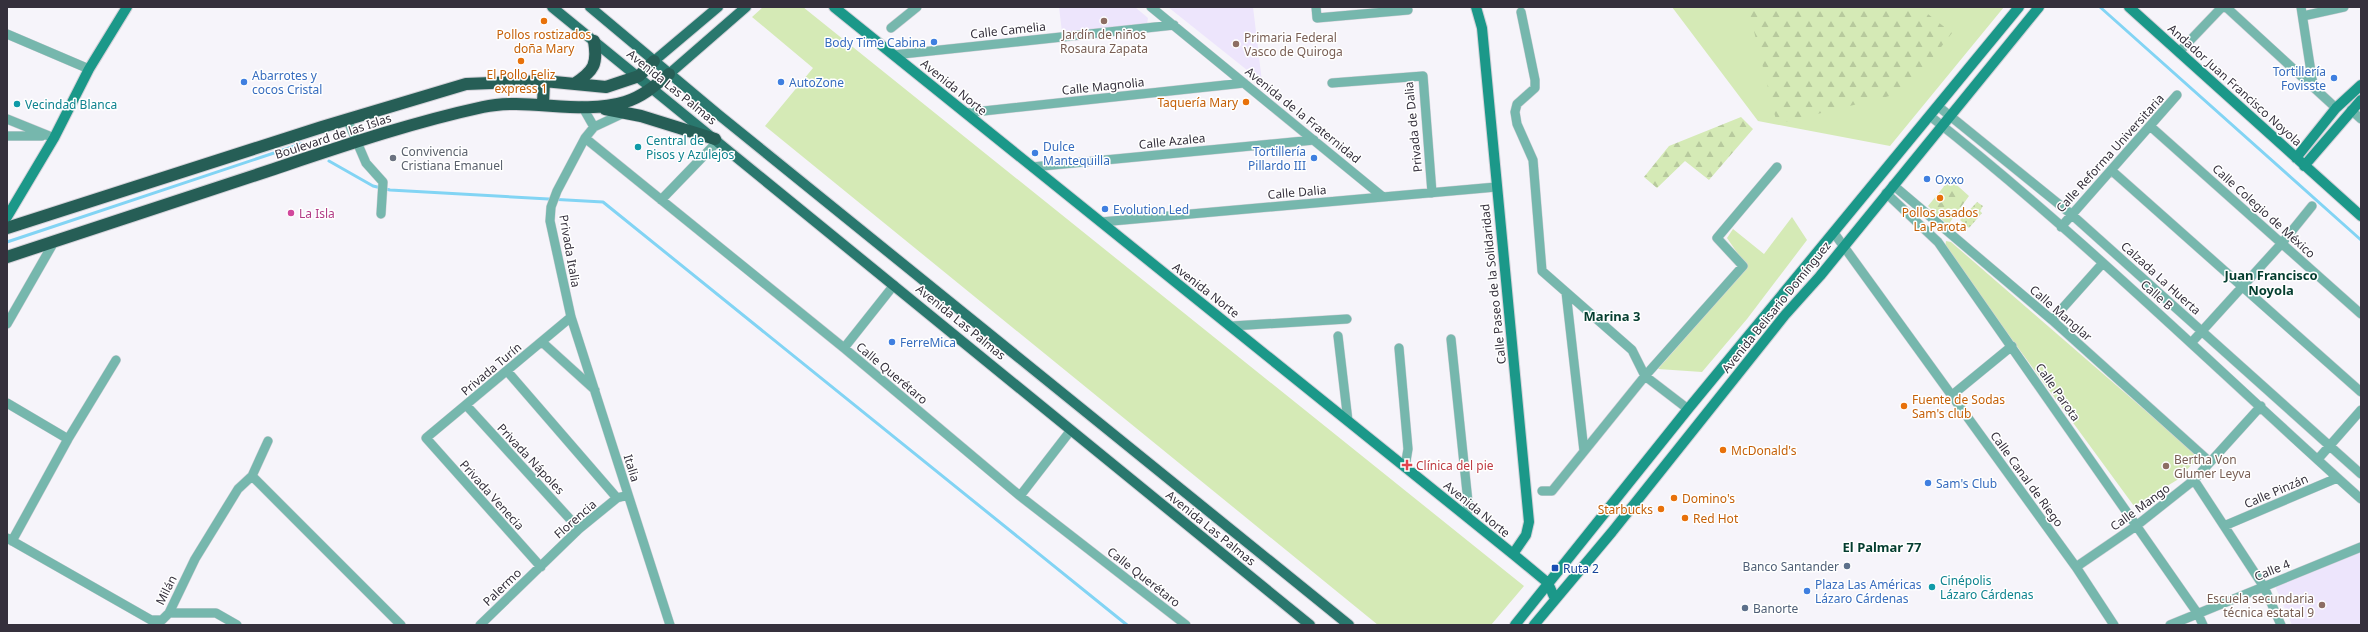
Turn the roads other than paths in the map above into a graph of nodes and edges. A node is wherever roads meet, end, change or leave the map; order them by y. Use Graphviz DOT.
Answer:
graph roads {
  1 [pos="127,7"];
  2 [pos="552,7"];
  3 [pos="590,7"];
  4 [pos="718,7"];
  5 [pos="746,7"];
  6 [pos="834,7"];
  7 [pos="917,7"];
  8 [pos="1151,7"];
  9 [pos="1316,7"];
  10 [pos="1476,7"];
  11 [pos="2019,7"];
  12 [pos="2039,7"];
  13 [pos="2129,7"];
  14 [pos="2222,7"];
  15 [pos="2226,7"];
  16 [pos="2344,7"];
  17 [pos="1408,10"];
  18 [pos="2302,11"];
  19 [pos="1521,12"];
  20 [pos="1174,25"];
  21 [pos="891,28"];
  22 [pos="7,34"];
  23 [pos="594,41"];
  24 [pos="2179,52"];
  25 [pos="893,54"];
  26 [pos="654,61"];
  27 [pos="89,69"];
  28 [pos="669,74"];
  29 [pos="639,76"];
  30 [pos="544,81"];
  31 [pos="1244,83"];
  32 [pos="1332,83"];
  33 [pos="574,84"];
  34 [pos="2313,85"];
  35 [pos="653,88"];
  36 [pos="2359,90"];
  37 [pos="2178,95"];
  38 [pos="2361,100"];
  39 [pos="543,104"];
  40 [pos="582,106"];
  41 [pos="1938,107"];
  42 [pos="2336,108"];
  43 [pos="2351,110"];
  44 [pos="626,112"];
  45 [pos="965,113"];
  46 [pos="1930,116"];
  47 [pos="1950,117"];
  48 [pos="7,119"];
  49 [pos="347,119"];
  50 [pos="2361,119"];
  51 [pos="1942,126"];
  52 [pos="2150,126"];
  53 [pos="594,127"];
  54 [pos="7,136"];
  55 [pos="50,137"];
  56 [pos="585,138"];
  57 [pos="716,140"];
  58 [pos="1314,140"];
  59 [pos="355,142"];
  60 [pos="2296,158"];
  61 [pos="2304,166"];
  62 [pos="1032,167"];
  63 [pos="1777,167"];
  64 [pos="2111,170"];
  65 [pos="1893,185"];
  66 [pos="1496,187"];
  67 [pos="1432,193"];
  68 [pos="1886,193"];
  69 [pos="1383,197"];
  70 [pos="661,200"];
  71 [pos="2312,206"];
  72 [pos="381,214"];
  73 [pos="2071,214"];
  74 [pos="2361,216"];
  75 [pos="7,217"];
  76 [pos="1100,222"];
  77 [pos="2061,227"];
  78 [pos="7,228"];
  79 [pos="1947,232"];
  80 [pos="1834,233"];
  81 [pos="54,242"];
  82 [pos="1938,242"];
  83 [pos="2282,243"];
  84 [pos="1843,246"];
  85 [pos="7,257"];
  86 [pos="2102,264"];
  87 [pos="894,285"];
  88 [pos="2242,286"];
  89 [pos="1566,292"];
  90 [pos="2361,314"];
  91 [pos="571,317"];
  92 [pos="1346,319"];
  93 [pos="2052,320"];
  94 [pos="7,324"];
  95 [pos="1232,326"];
  96 [pos="2202,331"];
  97 [pos="1338,336"];
  98 [pos="1451,339"];
  99 [pos="542,342"];
  100 [pos="2192,342"];
  101 [pos="2012,346"];
  102 [pos="844,348"];
  103 [pos="1399,348"];
  104 [pos="116,360"];
  105 [pos="507,371"];
  106 [pos="1645,376"];
  107 [pos="596,391"];
  108 [pos="2361,392"];
  109 [pos="1952,396"];
  110 [pos="7,403"];
  111 [pos="466,406"];
  112 [pos="2261,406"];
  113 [pos="1688,409"];
  114 [pos="2361,410"];
  115 [pos="1348,421"];
  116 [pos="1071,430"];
  117 [pos="426,438"];
  118 [pos="68,439"];
  119 [pos="268,441"];
  120 [pos="2328,446"];
  121 [pos="1584,451"];
  122 [pos="2318,459"];
  123 [pos="2210,462"];
  124 [pos="1405,467"];
  125 [pos="2361,474"];
  126 [pos="252,476"];
  127 [pos="2337,478"];
  128 [pos="2194,480"];
  129 [pos="1542,491"];
  130 [pos="628,495"];
  131 [pos="1020,496"];
  132 [pos="617,498"];
  133 [pos="2361,499"];
  134 [pos="1467,517"];
  135 [pos="2136,526"];
  136 [pos="2224,526"];
  137 [pos="579,529"];
  138 [pos="10,539"];
  139 [pos="2361,547"];
  140 [pos="1513,554"];
  141 [pos="541,567"];
  142 [pos="2076,567"];
  143 [pos="1548,584"];
  144 [pos="2264,587"];
  145 [pos="1555,599"];
  146 [pos="169,613"];
  147 [pos="2198,614"];
  148 [pos="237,625"];
  149 [pos="401,625"];
  150 [pos="480,625"];
  151 [pos="670,625"];
  152 [pos="1186,625"];
  153 [pos="1310,625"];
  154 [pos="1349,625"];
  155 [pos="1515,625"];
  156 [pos="1534,625"];
  157 [pos="2114,625"];
  158 [pos="2170,625"];
  159 [pos="2203,625"];
  160 [pos="2281,625"];
  1 -- 27 [label="street"];
  2 -- 23 [label="main road, Avenida Las Palmas"];
  3 -- 26 [label="main road, Avenida Las Palmas"];
  4 -- 26 [label="main road"];
  5 -- 28 [label="main road"];
  6 -- 25 [label="street, Avenida Norte"];
  7 -- 21 [label="street"];
  8 -- 20 [label="street, Avenida de la Fraternidad"];
  9 -- 17 [label="street"];
  10 -- 66 [label="street, Calle Paseo de la Solidaridad"];
  11 -- 41 [label="street, Avenida Belisario Domínguez"];
  12 -- 47 [label="street, Avenida Belisario Domínguez"];
  13 -- 24 [label="street, Andador Juan Francisco Noyola"];
  14 -- 24 [label="street"];
  15 -- 34 [label="street"];
  16 -- 18 [label="street"];
  18 -- 34 [label="street"];
  19 -- 89 [label="street"];
  20 -- 25 [label="street, Calle Camelia"];
  20 -- 31 [label="street, Avenida de la Fraternidad"];
  22 -- 27 [label="street"];
  23 -- 29 [label="main road, Avenida Las Palmas"];
  23 -- 33 [label="highway"];
  24 -- 60 [label="street, Andador Juan Francisco Noyola"];
  25 -- 45 [label="street, Avenida Norte"];
  26 -- 28 [label="main road, Avenida Las Palmas"];
  26 -- 29 [label="highway"];
  27 -- 55 [label="street"];
  28 -- 35 [label="highway, Boulevard de las Islas"];
  28 -- 154 [label="main road, Avenida Las Palmas"];
  29 -- 33 [label="highway, Boulevard de las Islas"];
  29 -- 35 [label="main road, Avenida Las Palmas"];
  30 -- 33 [label="highway, Boulevard de las Islas"];
  30 -- 39 [label="highway"];
  30 -- 49 [label="highway, Boulevard de las Islas"];
  31 -- 45 [label="street, Calle Magnolia"];
  31 -- 58 [label="street, Avenida de la Fraternidad"];
  32 -- 67 [label="street, Privada de Dalia"];
  34 -- 42 [label="street"];
  35 -- 40 [label="highway, Boulevard de las Islas"];
  35 -- 57 [label="main road, Avenida Las Palmas"];
  36 -- 42 [label="street"];
  37 -- 52 [label="street, Calle Reforma Universitaria"];
  38 -- 43 [label="street"];
  39 -- 40 [label="highway, Boulevard de las Islas"];
  39 -- 59 [label="highway, Boulevard de las Islas"];
  40 -- 44 [label="highway"];
  40 -- 53 [label="street"];
  41 -- 46 [label="street, Avenida Belisario Domínguez"];
  41 -- 47 [label="street, Calzada La Huerta"];
  42 -- 60 [label="street"];
  43 -- 50 [label="street"];
  43 -- 61 [label="street"];
  44 -- 53 [label="street, Privada Italia"];
  44 -- 57 [label="highway"];
  45 -- 62 [label="street, Avenida Norte"];
  46 -- 51 [label="street, Calle B"];
  46 -- 80 [label="street, Avenida Belisario Domínguez"];
  47 -- 51 [label="street, Avenida Belisario Domínguez"];
  47 -- 73 [label="street, Calzada La Huerta"];
  48 -- 55 [label="street"];
  49 -- 59 [label="street"];
  49 -- 78 [label="highway, Boulevard de las Islas"];
  51 -- 65 [label="street, Avenida Belisario Domínguez"];
  51 -- 77 [label="street, Calle B"];
  52 -- 64 [label="street, Calle Reforma Universitaria"];
  52 -- 83 [label="street, Calle Colegio de México"];
  53 -- 56 [label="street, Privada Italia"];
  54 -- 55 [label="street"];
  55 -- 75 [label="street"];
  56 -- 70 [label="street, Calle Querétaro"];
  56 -- 91 [label="street, Privada Italia"];
  57 -- 70 [label="street"];
  57 -- 87 [label="main road, Avenida Las Palmas"];
  58 -- 62 [label="street, Calle Azalea"];
  58 -- 69 [label="street, Avenida de la Fraternidad"];
  59 -- 72 [label="street"];
  59 -- 81 [label="highway, Boulevard de las Islas"];
  60 -- 61 [label="street, Andador Juan Francisco Noyola"];
  61 -- 74 [label="street, Andador Juan Francisco Noyola"];
  62 -- 76 [label="street, Avenida Norte"];
  63 -- 106 [label="street"];
  64 -- 73 [label="street, Calle Reforma Universitaria"];
  64 -- 88 [label="street"];
  65 -- 68 [label="street, Avenida Belisario Domínguez"];
  65 -- 79 [label="street, Calle Manglar"];
  66 -- 67 [label="street, Calle Dalia"];
  66 -- 140 [label="street, Calle Paseo de la Solidaridad"];
  67 -- 69 [label="street, Calle Dalia"];
  68 -- 82 [label="street, Calle Parota"];
  68 -- 84 [label="street, Avenida Belisario Domínguez"];
  69 -- 76 [label="street, Calle Dalia"];
  70 -- 102 [label="street, Calle Querétaro"];
  71 -- 83 [label="street"];
  73 -- 77 [label="street, Calle Reforma Universitaria"];
  73 -- 96 [label="street, Calzada La Huerta"];
  76 -- 95 [label="street, Avenida Norte"];
  77 -- 86 [label="street, Calle B"];
  79 -- 82 [label="street"];
  79 -- 93 [label="street, Calle Manglar"];
  80 -- 84 [label="street, Calle Canal de Riego"];
  80 -- 113 [label="street, Avenida Belisario Domínguez"];
  81 -- 85 [label="highway, Boulevard de las Islas"];
  81 -- 94 [label="street"];
  82 -- 101 [label="street, Calle Parota"];
  83 -- 88 [label="street"];
  83 -- 90 [label="street, Calle Colegio de México"];
  84 -- 109 [label="street, Calle Canal de Riego"];
  84 -- 145 [label="street, Avenida Belisario Domínguez"];
  86 -- 93 [label="street"];
  86 -- 100 [label="street, Calle B"];
  87 -- 102 [label="street"];
  87 -- 116 [label="main road, Avenida Las Palmas"];
  88 -- 96 [label="street"];
  88 -- 108 [label="street"];
  89 -- 106 [label="street"];
  89 -- 121 [label="street"];
  91 -- 99 [label="street, Privada Turín"];
  91 -- 107 [label="street, Italia"];
  92 -- 95 [label="street"];
  93 -- 123 [label="street, Calle Manglar"];
  95 -- 115 [label="street, Avenida Norte"];
  96 -- 100 [label="street"];
  96 -- 120 [label="street, Calzada La Huerta"];
  97 -- 115 [label="street"];
  98 -- 134 [label="street"];
  99 -- 105 [label="street, Privada Turín"];
  99 -- 107 [label="street"];
  100 -- 112 [label="street, Calle B"];
  101 -- 109 [label="street"];
  101 -- 135 [label="street, Calle Parota"];
  102 -- 131 [label="street, Calle Querétaro"];
  103 -- 124 [label="street"];
  104 -- 118 [label="street"];
  105 -- 111 [label="street, Privada Turín"];
  105 -- 132 [label="street"];
  106 -- 113 [label="street"];
  106 -- 121 [label="street"];
  107 -- 130 [label="street, Italia"];
  109 -- 142 [label="street, Calle Canal de Riego"];
  110 -- 118 [label="street"];
  111 -- 117 [label="street, Privada Turín"];
  111 -- 137 [label="street, Privada Nápoles"];
  112 -- 122 [label="street, Calle B"];
  112 -- 123 [label="street, Calle Mango"];
  113 -- 143 [label="street, Avenida Belisario Domínguez"];
  114 -- 120 [label="street"];
  115 -- 124 [label="street, Avenida Norte"];
  116 -- 131 [label="street"];
  116 -- 153 [label="main road, Avenida Las Palmas"];
  117 -- 141 [label="street, Privada Venecia"];
  118 -- 138 [label="street"];
  119 -- 126 [label="street, Milán"];
  120 -- 122 [label="street"];
  120 -- 125 [label="street, Calzada La Huerta"];
  121 -- 129 [label="street"];
  122 -- 127 [label="street, Calle B"];
  123 -- 128 [label="street, Calle Mango"];
  124 -- 134 [label="street, Avenida Norte"];
  126 -- 146 [label="street, Milán"];
  126 -- 149 [label="street"];
  127 -- 133 [label="street, Calle B"];
  127 -- 136 [label="street, Calle Pinzán"];
  128 -- 135 [label="street, Calle Mango"];
  128 -- 136 [label="street"];
  130 -- 132 [label="street, Florencia"];
  130 -- 151 [label="street, Italia"];
  131 -- 152 [label="street, Calle Querétaro"];
  132 -- 137 [label="street, Florencia"];
  134 -- 140 [label="street, Avenida Norte"];
  135 -- 142 [label="street, Calle Mango"];
  135 -- 147 [label="street, Calle Parota"];
  136 -- 144 [label="street"];
  137 -- 141 [label="street, Florencia"];
  138 -- 146 [label="street, Milán"];
  139 -- 144 [label="street, Calle 4"];
  140 -- 143 [label="street, Avenida Norte"];
  141 -- 150 [label="street, Palermo"];
  142 -- 157 [label="street, Calle Canal de Riego"];
  143 -- 145 [label="street, Avenida Norte"];
  143 -- 155 [label="street, Avenida Belisario Domínguez"];
  144 -- 147 [label="street, Calle 4"];
  144 -- 160 [label="street"];
  145 -- 156 [label="street, Avenida Belisario Domínguez"];
  146 -- 148 [label="street"];
  147 -- 158 [label="street, Calle 4"];
  147 -- 159 [label="street, Calle Parota"];
}
